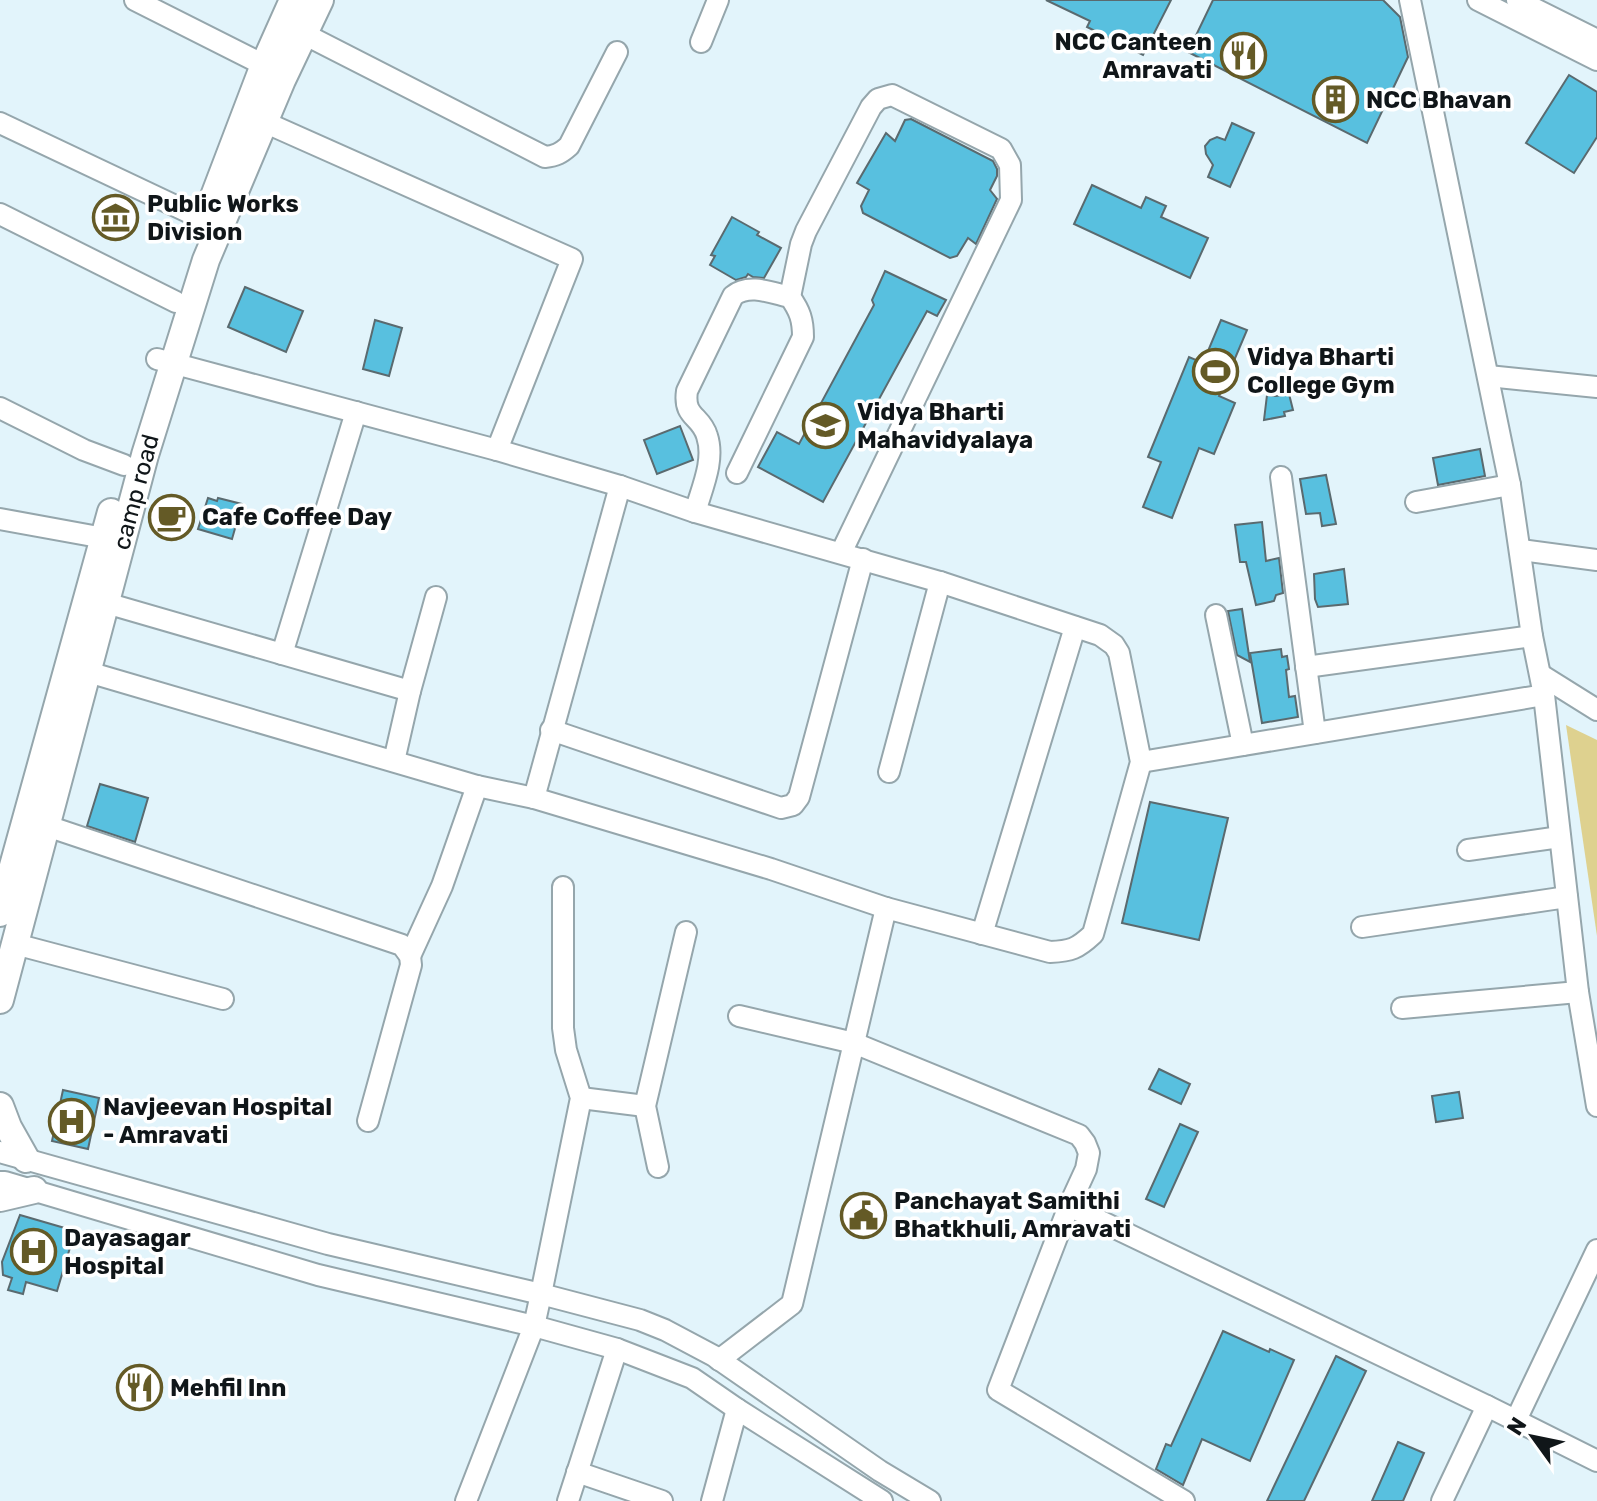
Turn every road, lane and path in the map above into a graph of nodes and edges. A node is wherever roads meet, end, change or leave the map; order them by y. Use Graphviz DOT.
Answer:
graph roads {
  1 [pos="135,0"];
  2 [pos="293,0"];
  3 [pos="320,0"];
  4 [pos="718,0"];
  5 [pos="1410,0"];
  6 [pos="1478,0"];
  7 [pos="1517,0"];
  8 [pos="1564,0"];
  9 [pos="1556,20"];
  10 [pos="304,34"];
  11 [pos="1597,40"];
  12 [pos="701,42"];
  13 [pos="617,52"];
  14 [pos="1597,60"];
  15 [pos="264,65"];
  16 [pos="255,118"];
  17 [pos="0,123"];
  18 [pos="0,214"];
  19 [pos="205,220"];
  20 [pos="790,297"];
  21 [pos="176,302"];
  22 [pos="166,360"];
  23 [pos="1488,376"];
  24 [pos="1597,387"];
  25 [pos="0,408"];
  26 [pos="356,412"];
  27 [pos="497,450"];
  28 [pos="124,465"];
  29 [pos="737,473"];
  30 [pos="1281,477"];
  31 [pos="1510,485"];
  32 [pos="620,486"];
  33 [pos="1416,502"];
  34 [pos="695,512"];
  35 [pos="0,519"];
  36 [pos="104,538"];
  37 [pos="1521,550"];
  38 [pos="841,553"];
  39 [pos="863,559"];
  40 [pos="1597,560"];
  41 [pos="940,582"];
  42 [pos="436,597"];
  43 [pos="106,603"];
  44 [pos="1216,615"];
  45 [pos="1075,627"];
  46 [pos="1532,636"];
  47 [pos="282,654"];
  48 [pos="1306,667"];
  49 [pos="88,672"];
  50 [pos="1542,685"];
  51 [pos="410,691"];
  52 [pos="1597,710"];
  53 [pos="551,730"];
  54 [pos="1315,733"];
  55 [pos="1243,745"];
  56 [pos="394,761"];
  57 [pos="1141,762"];
  58 [pos="889,772"];
  59 [pos="477,786"];
  60 [pos="534,798"];
  61 [pos="47,826"];
  62 [pos="1560,837"];
  63 [pos="1468,850"];
  64 [pos="563,887"];
  65 [pos="1567,897"];
  66 [pos="886,908"];
  67 [pos="0,913"];
  68 [pos="1362,927"];
  69 [pos="686,932"];
  70 [pos="982,934"];
  71 [pos="15,944"];
  72 [pos="410,956"];
  73 [pos="1578,992"];
  74 [pos="223,999"];
  75 [pos="0,1000"];
  76 [pos="1402,1008"];
  77 [pos="739,1016"];
  78 [pos="854,1043"];
  79 [pos="581,1098"];
  80 [pos="0,1106"];
  81 [pos="645,1106"];
  82 [pos="1597,1106"];
  83 [pos="368,1121"];
  84 [pos="0,1152"];
  85 [pos="26,1159"];
  86 [pos="658,1167"];
  87 [pos="0,1182"];
  88 [pos="34,1190"];
  89 [pos="0,1198"];
  90 [pos="1069,1206"];
  91 [pos="1597,1250"];
  92 [pos="541,1294"];
  93 [pos="534,1326"];
  94 [pos="617,1349"];
  95 [pos="719,1360"];
  96 [pos="1487,1406"];
  97 [pos="737,1409"];
  98 [pos="1516,1420"];
  99 [pos="1597,1461"];
  100 [pos="577,1472"];
  101 [pos="466,1501"];
  102 [pos="568,1501"];
  103 [pos="662,1501"];
  104 [pos="712,1501"];
  105 [pos="882,1501"];
  106 [pos="930,1501"];
  107 [pos="1184,1501"];
  108 [pos="1442,1501"];
  1 -- 15 [label="street"];
  2 -- 15 [label="main road, camp road"];
  3 -- 10 [label="main road, camp road"];
  4 -- 12 [label="street"];
  5 -- 23 [label="street"];
  6 -- 14 [label="street"];
  7 -- 9 [label="street"];
  8 -- 9 [label="street"];
  9 -- 11 [label="street"];
  10 -- 13 [label="street"];
  10 -- 16 [label="main road, camp road"];
  15 -- 16 [label="main road, camp road"];
  16 -- 19 [label="main road, camp road"];
  16 -- 22 [label="main road, camp road"];
  16 -- 27 [label="street"];
  17 -- 19 [label="street"];
  18 -- 21 [label="street"];
  19 -- 21 [label="main road, camp road"];
  20 -- 29 [label="street"];
  20 -- 34 [label="street"];
  20 -- 38 [label="street"];
  21 -- 22 [label="main road, camp road"];
  22 -- 26 [label="street"];
  22 -- 28 [label="main road, camp road"];
  22 -- 43 [label="main road, camp road"];
  23 -- 24 [label="street"];
  23 -- 31 [label="street"];
  25 -- 28 [label="street"];
  26 -- 27 [label="street"];
  26 -- 47 [label="street"];
  27 -- 32 [label="street"];
  28 -- 36 [label="main road, camp road"];
  30 -- 48 [label="street"];
  31 -- 33 [label="street"];
  31 -- 37 [label="street"];
  32 -- 34 [label="street"];
  32 -- 53 [label="street"];
  34 -- 38 [label="street"];
  35 -- 36 [label="street"];
  36 -- 67 [label="main road, camp road"];
  37 -- 40 [label="street"];
  37 -- 46 [label="street"];
  38 -- 39 [label="street"];
  39 -- 41 [label="street"];
  39 -- 53 [label="street"];
  41 -- 45 [label="street"];
  41 -- 58 [label="street"];
  42 -- 51 [label="street"];
  43 -- 47 [label="street"];
  43 -- 49 [label="main road, camp road"];
  44 -- 55 [label="street"];
  45 -- 57 [label="street"];
  45 -- 70 [label="street"];
  46 -- 48 [label="street"];
  46 -- 50 [label="street"];
  47 -- 51 [label="street"];
  48 -- 54 [label="street"];
  49 -- 56 [label="street"];
  49 -- 61 [label="main road, camp road"];
  50 -- 52 [label="street"];
  50 -- 54 [label="street"];
  50 -- 62 [label="street"];
  51 -- 56 [label="street"];
  53 -- 60 [label="street"];
  54 -- 55 [label="street"];
  55 -- 57 [label="street"];
  56 -- 59 [label="street"];
  57 -- 70 [label="street"];
  59 -- 60 [label="street"];
  59 -- 72 [label="street"];
  60 -- 66 [label="street"];
  61 -- 71 [label="main road, camp road"];
  61 -- 72 [label="street"];
  62 -- 63 [label="street"];
  62 -- 65 [label="street"];
  64 -- 79 [label="street"];
  65 -- 68 [label="street"];
  65 -- 73 [label="street"];
  66 -- 70 [label="street"];
  66 -- 78 [label="street"];
  69 -- 81 [label="street"];
  71 -- 74 [label="street"];
  71 -- 75 [label="main road, camp road"];
  72 -- 83 [label="street"];
  73 -- 76 [label="street"];
  73 -- 82 [label="street"];
  77 -- 78 [label="street"];
  78 -- 90 [label="street"];
  78 -- 95 [label="street"];
  79 -- 81 [label="street"];
  79 -- 92 [label="street"];
  80 -- 85 [label="main road"];
  81 -- 86 [label="street"];
  84 -- 85 [label="street"];
  85 -- 92 [label="street"];
  87 -- 88 [label="street"];
  88 -- 89 [label="main road"];
  88 -- 93 [label="street"];
  90 -- 96 [label="street"];
  90 -- 107 [label="street"];
  91 -- 98 [label="street"];
  92 -- 93 [label="street"];
  92 -- 95 [label="street"];
  93 -- 94 [label="street"];
  93 -- 101 [label="street"];
  94 -- 97 [label="street"];
  94 -- 100 [label="street"];
  95 -- 106 [label="street"];
  96 -- 98 [label="street"];
  96 -- 108 [label="street"];
  97 -- 104 [label="street"];
  97 -- 105 [label="street"];
  98 -- 99 [label="street"];
  100 -- 102 [label="street"];
  100 -- 103 [label="street"];
}
